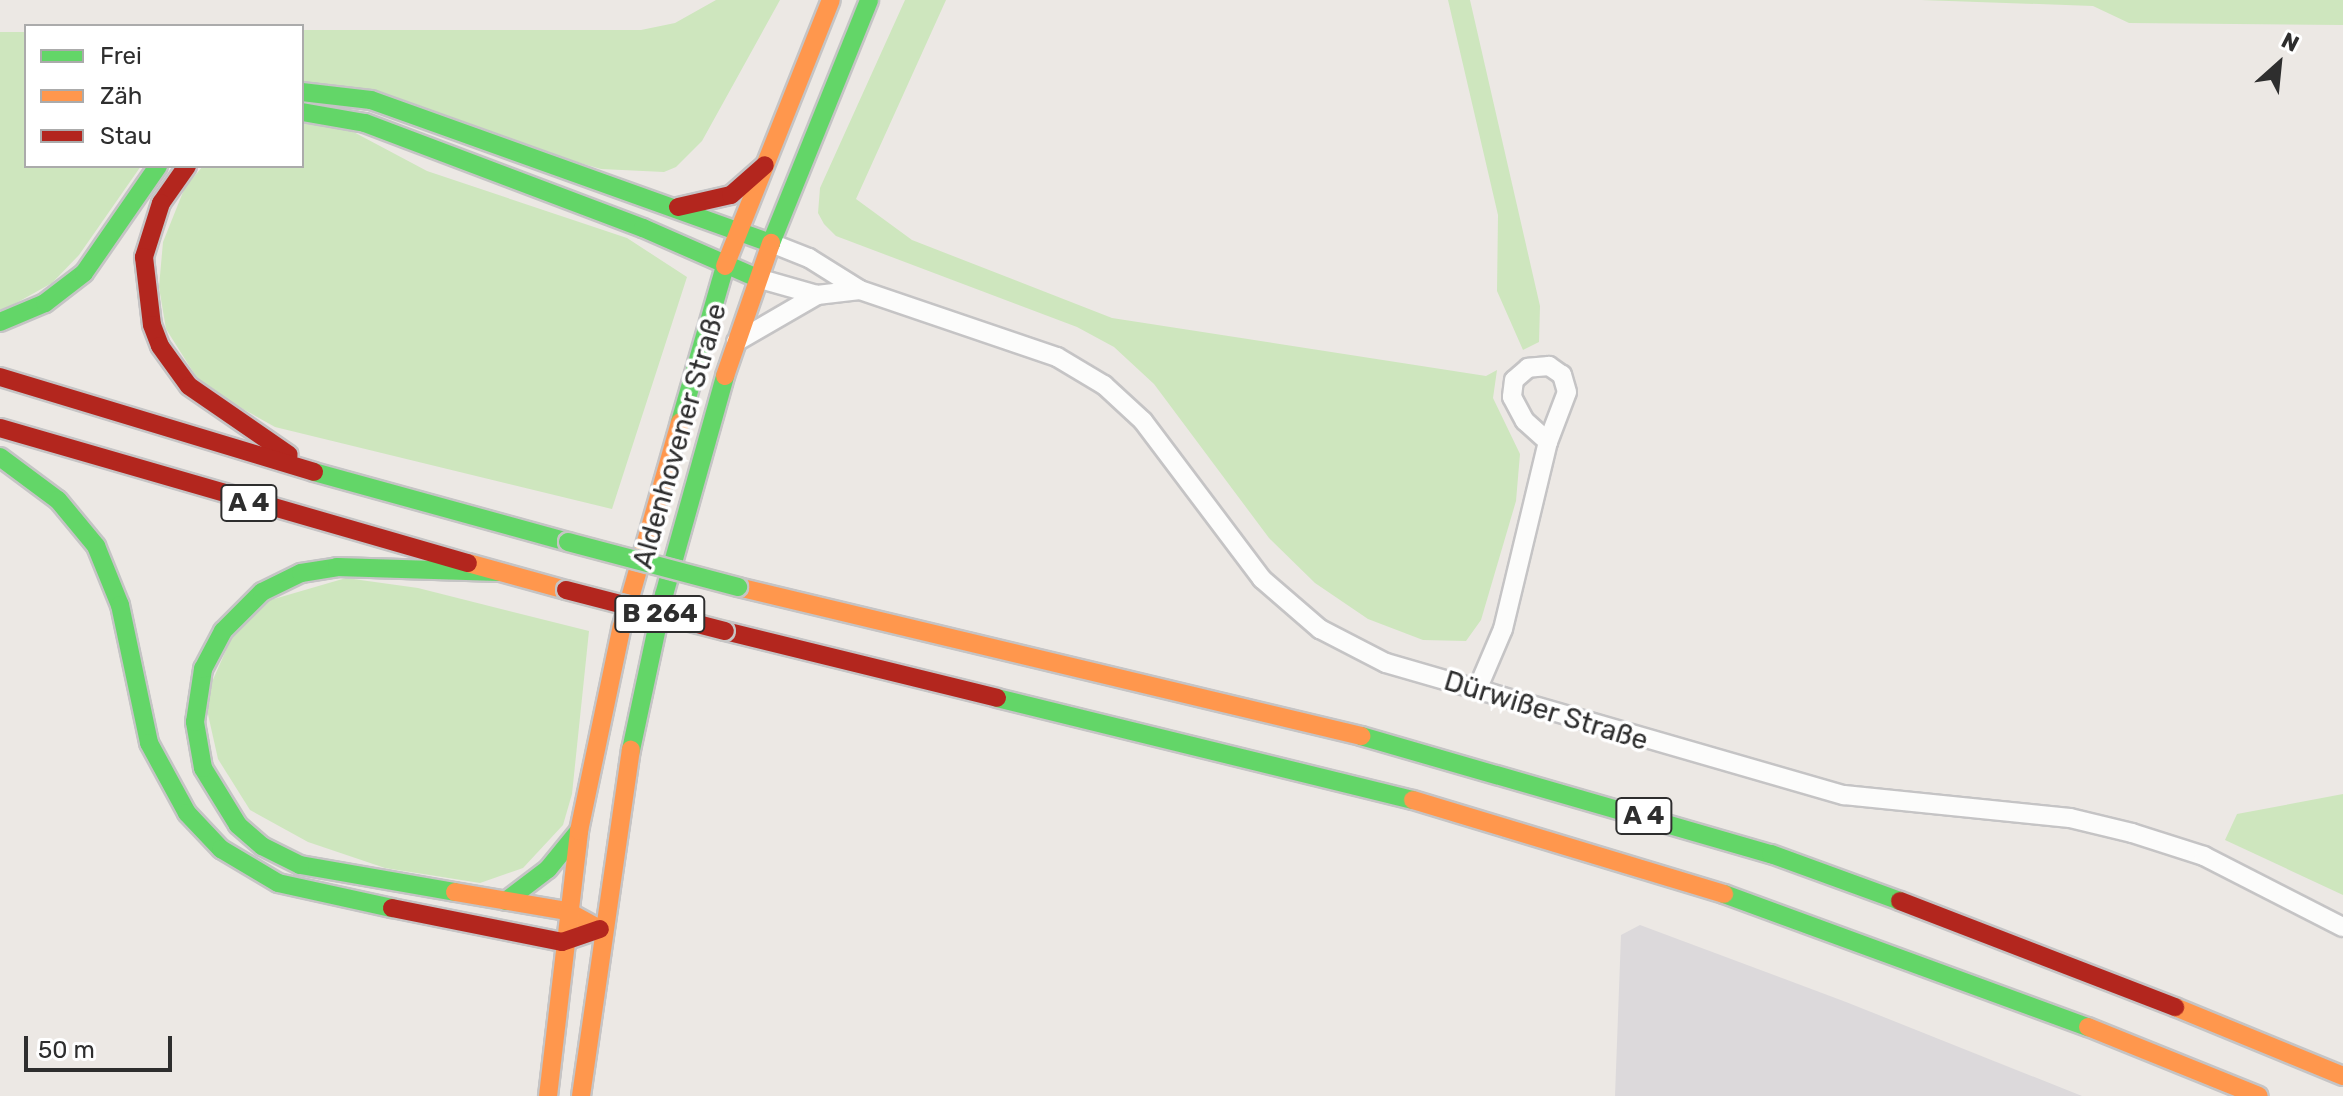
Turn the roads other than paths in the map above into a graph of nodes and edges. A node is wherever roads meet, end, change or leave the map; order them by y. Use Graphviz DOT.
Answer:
graph roads {
  1 [pos="831,0"];
  2 [pos="869,0"];
  3 [pos="304,92"];
  4 [pos="304,112"];
  5 [pos="765,165"];
  6 [pos="157,168"];
  7 [pos="186,168"];
  8 [pos="674,207"];
  9 [pos="739,233"];
  10 [pos="771,243"];
  11 [pos="725,266"];
  12 [pos="757,278"];
  13 [pos="860,290"];
  14 [pos="817,295"];
  15 [pos="0,322"];
  16 [pos="734,344"];
  17 [pos="0,377"];
  18 [pos="0,428"];
  19 [pos="1548,442"];
  20 [pos="0,457"];
  21 [pos="318,474"];
  22 [pos="499,572"];
  23 [pos="1477,690"];
  24 [pos="579,831"];
  25 [pos="506,901"];
  26 [pos="567,911"];
  27 [pos="2343,927"];
  28 [pos="600,929"];
  29 [pos="562,942"];
  30 [pos="2343,1076"];
  31 [pos="548,1096"];
  32 [pos="581,1096"];
  33 [pos="2259,1096"];
  1 -- 5 [label="main road, Aldenhovener Straße"];
  2 -- 10 [label="main road, Aldenhovener Straße"];
  3 -- 8 [label="main road"];
  4 -- 11 [label="main road"];
  5 -- 8 [label="main road"];
  5 -- 9 [label="main road, Aldenhovener Straße"];
  6 -- 15 [label="main road"];
  7 -- 21 [label="main road"];
  8 -- 9 [label="main road"];
  9 -- 10 [label="main road"];
  9 -- 11 [label="main road, Aldenhovener Straße"];
  10 -- 12 [label="main road, Aldenhovener Straße / B 264"];
  10 -- 13 [label="street, Dürwißer Straße"];
  11 -- 12 [label="main road"];
  11 -- 24 [label="main road, Aldenhovener Straße / B 264"];
  12 -- 14 [label="street, Dürwißer Straße"];
  12 -- 16 [label="main road, Aldenhovener Straße / B 264"];
  13 -- 14 [label="street, Dürwißer Straße"];
  13 -- 23 [label="street, Dürwißer Straße"];
  14 -- 16 [label="street, Dürwißer Straße"];
  16 -- 28 [label="main road, Aldenhovener Straße / B 264"];
  17 -- 21 [label="main road, A 4"];
  18 -- 22 [label="main road, A 4"];
  19 -- 23 [label="street"];
  20 -- 29 [label="main road"];
  21 -- 30 [label="main road, A 4, bridge"];
  22 -- 25 [label="main road"];
  22 -- 33 [label="main road, A 4, bridge"];
  23 -- 27 [label="street, Dürwißer Straße"];
  24 -- 25 [label="main road"];
  24 -- 26 [label="main road, Aldenhovener Straße / B 264"];
  25 -- 26 [label="main road"];
  26 -- 28 [label="main road"];
  26 -- 29 [label="main road, Aldenhovener Straße / B 264"];
  28 -- 29 [label="main road"];
  28 -- 32 [label="main road, Aldenhovener Straße / B 264"];
  29 -- 31 [label="main road, Aldenhovener Straße / B 264"];
}
